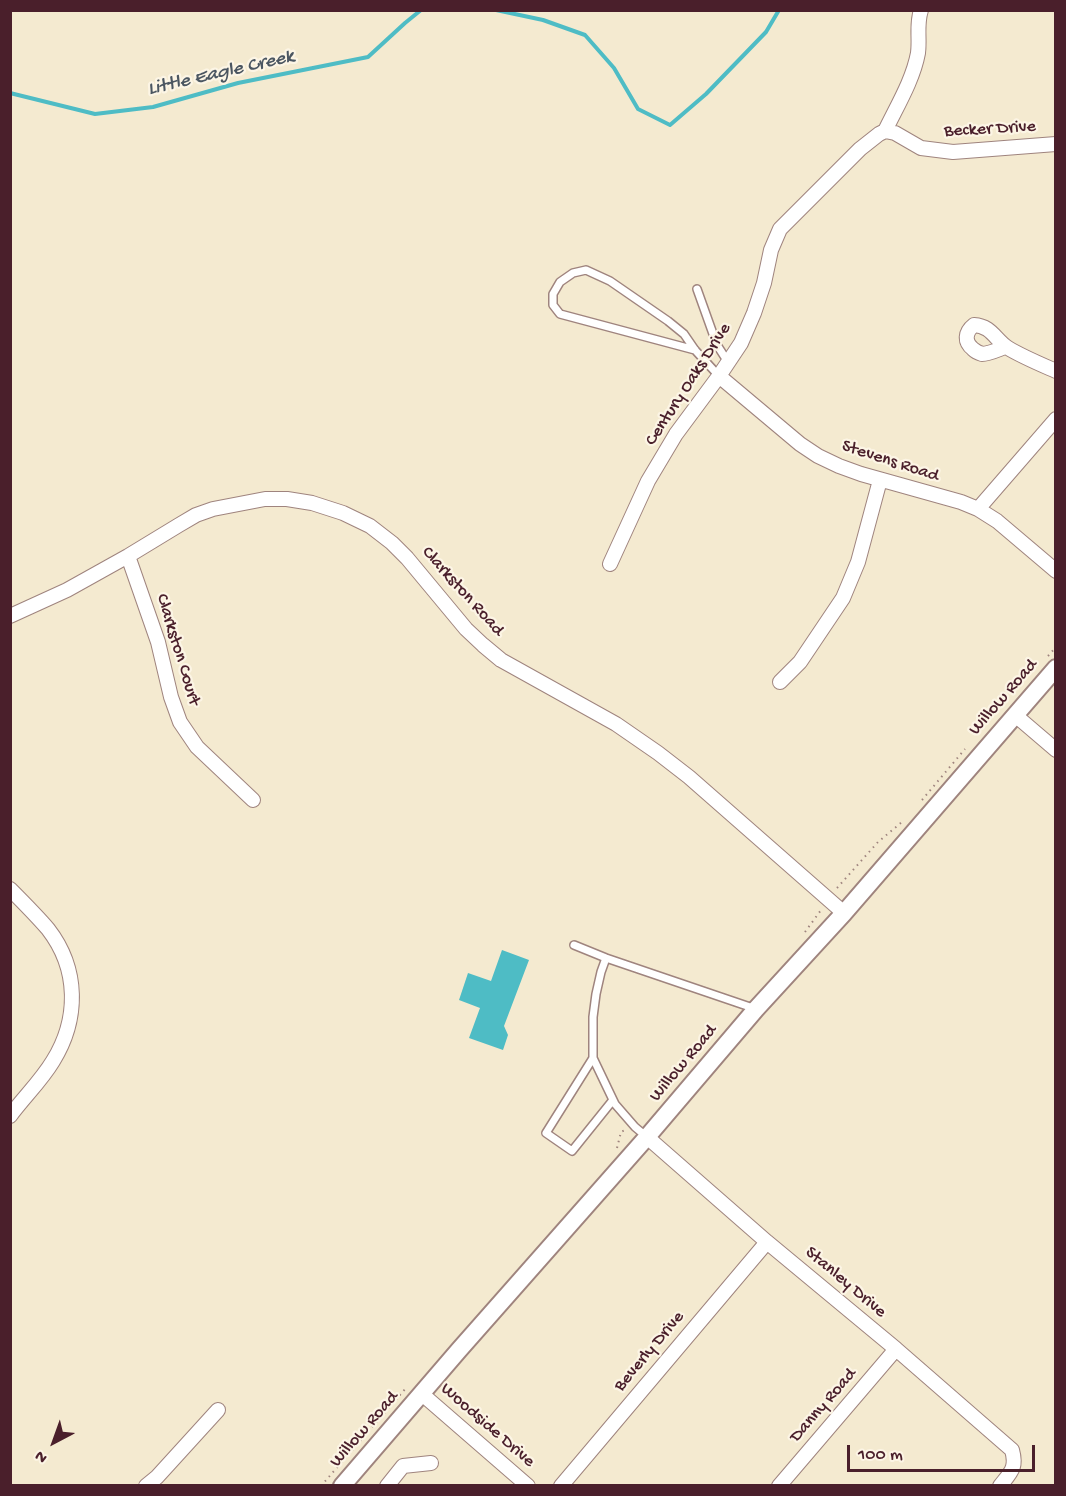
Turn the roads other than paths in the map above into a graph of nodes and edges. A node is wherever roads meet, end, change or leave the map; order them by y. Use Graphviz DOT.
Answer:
graph roads {
  1 [pos="921,10"];
  2 [pos="890,132"];
  3 [pos="1056,144"];
  4 [pos="697,289"];
  5 [pos="1005,347"];
  6 [pos="695,350"];
  7 [pos="728,362"];
  8 [pos="1056,371"];
  9 [pos="720,376"];
  10 [pos="1056,419"];
  11 [pos="880,480"];
  12 [pos="978,509"];
  13 [pos="128,556"];
  14 [pos="610,564"];
  15 [pos="1056,571"];
  16 [pos="10,616"];
  17 [pos="1056,668"];
  18 [pos="780,682"];
  19 [pos="1015,715"];
  20 [pos="1056,750"];
  21 [pos="253,800"];
  22 [pos="10,889"];
  23 [pos="844,913"];
  24 [pos="574,945"];
  25 [pos="606,958"];
  26 [pos="756,1009"];
  27 [pos="593,1058"];
  28 [pos="613,1100"];
  29 [pos="10,1116"];
  30 [pos="647,1137"];
  31 [pos="767,1242"];
  32 [pos="896,1349"];
  33 [pos="422,1394"];
  34 [pos="218,1410"];
  35 [pos="431,1463"];
  36 [pos="146,1485"];
  37 [pos="342,1485"];
  38 [pos="387,1485"];
  39 [pos="528,1485"];
  40 [pos="561,1485"];
  41 [pos="779,1485"];
  42 [pos="1000,1485"];
  1 -- 2 [label="street"];
  2 -- 3 [label="street, Becker Drive"];
  2 -- 7 [label="street, Century Oaks Drive"];
  4 -- 7 [label="lane"];
  5 -- 8 [label="street"];
  6 -- 6 [label="lane"];
  6 -- 9 [label="lane"];
  7 -- 9 [label="street, Century Oaks Drive"];
  9 -- 11 [label="street, Stevens Road"];
  9 -- 14 [label="street, Century Oaks Drive"];
  10 -- 12 [label="street"];
  11 -- 12 [label="street, Stevens Road"];
  11 -- 18 [label="street"];
  12 -- 15 [label="street, Stevens Road"];
  13 -- 16 [label="street, Clarkston Road"];
  13 -- 21 [label="street, Clarkston Court"];
  13 -- 23 [label="street, Clarkston Road"];
  17 -- 19 [label="street, Willow Road"];
  19 -- 20 [label="street"];
  19 -- 23 [label="street, Willow Road"];
  22 -- 29 [label="street"];
  23 -- 26 [label="street, Willow Road"];
  24 -- 25 [label="lane"];
  25 -- 26 [label="lane"];
  25 -- 27 [label="lane"];
  26 -- 30 [label="street, Willow Road"];
  27 -- 28 [label="lane"];
  27 -- 28 [label="lane"];
  28 -- 30 [label="lane"];
  30 -- 31 [label="street, Stanley Drive"];
  30 -- 33 [label="street, Willow Road"];
  31 -- 32 [label="street, Stanley Drive"];
  31 -- 40 [label="street, Beverly Drive"];
  32 -- 41 [label="street, Danny Road"];
  32 -- 42 [label="street, Stanley Drive"];
  33 -- 37 [label="street, Willow Road"];
  33 -- 39 [label="street, Woodside Drive"];
  34 -- 36 [label="street"];
  35 -- 38 [label="street"];
}
